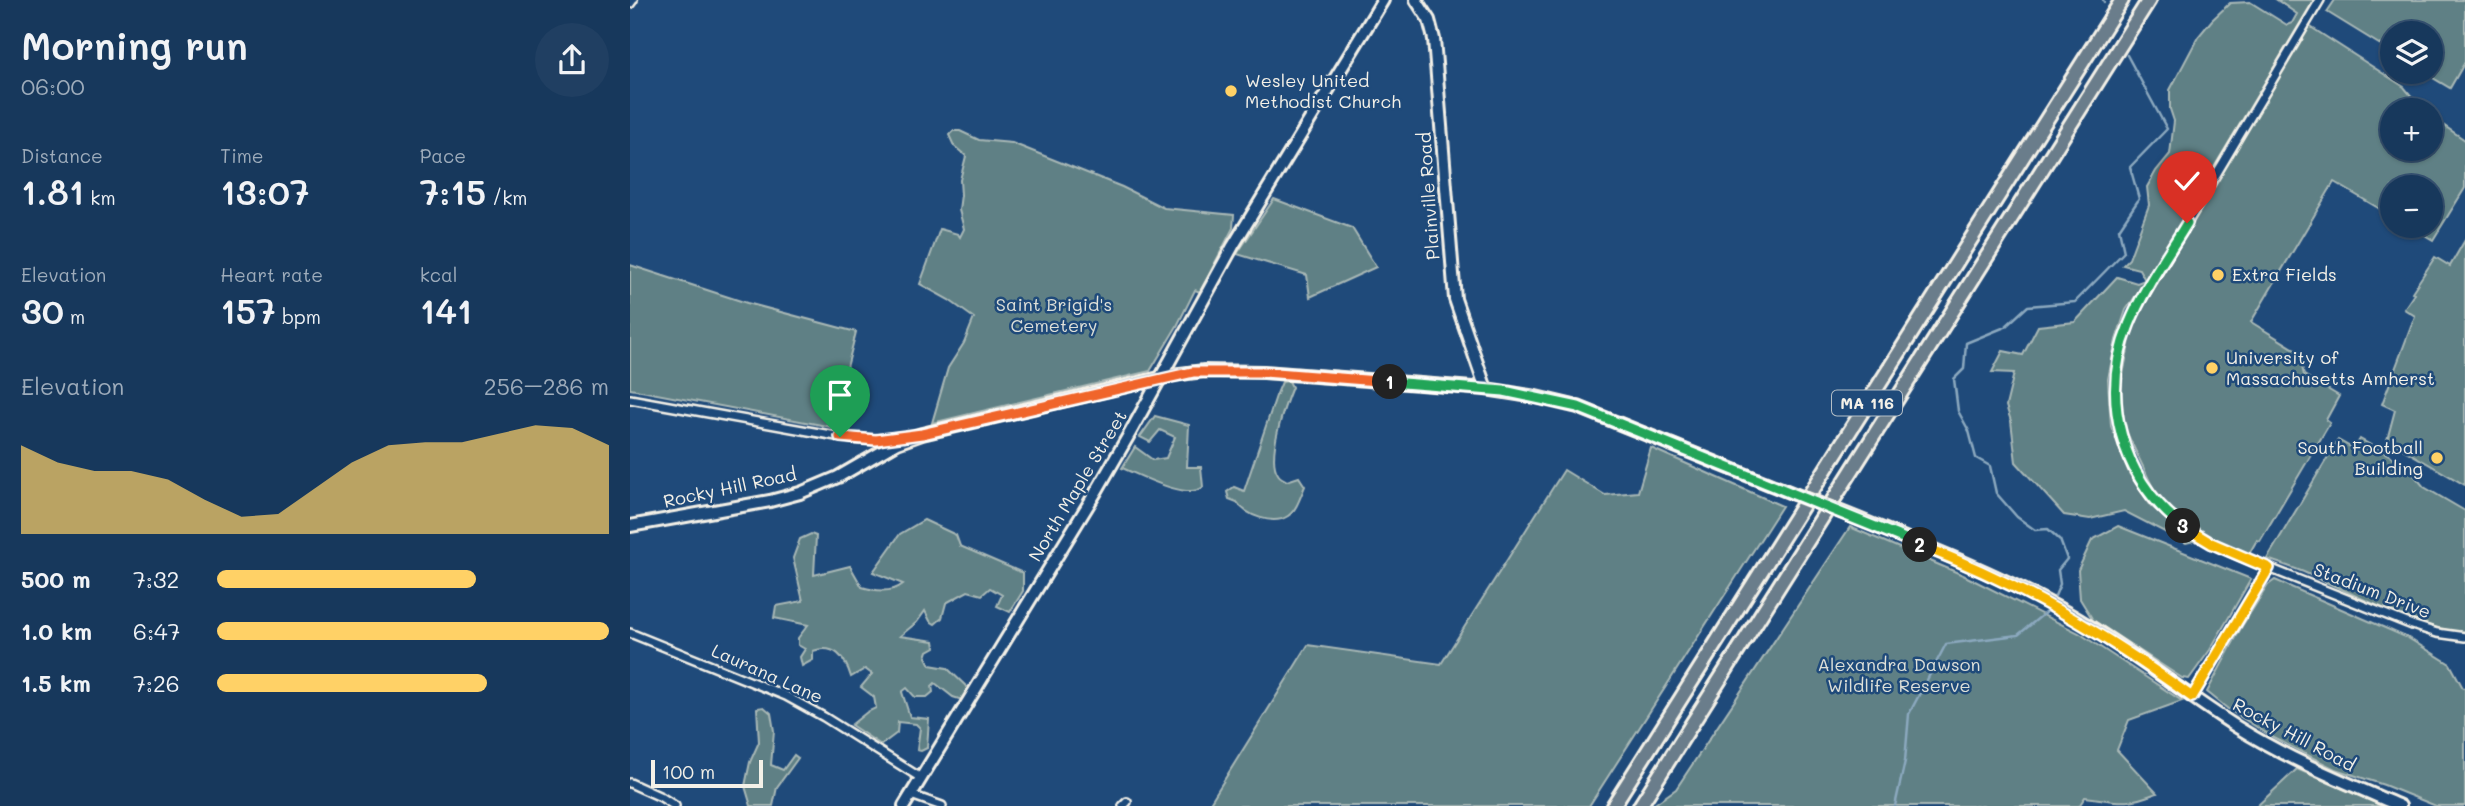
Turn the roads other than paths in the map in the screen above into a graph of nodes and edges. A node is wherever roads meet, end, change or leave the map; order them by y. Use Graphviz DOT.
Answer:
graph roads {
  1 [pos="1383,0"];
  2 [pos="1416,0"];
  3 [pos="2122,0"];
  4 [pos="2149,0"];
  5 [pos="2320,0"];
  6 [pos="1161,377"];
  7 [pos="1486,389"];
  8 [pos="630,399"];
  9 [pos="922,434"];
  10 [pos="630,526"];
  11 [pos="2269,568"];
  12 [pos="630,633"];
  13 [pos="2465,637"];
  14 [pos="2192,697"];
  15 [pos="921,778"];
  16 [pos="630,783"];
  17 [pos="911,795"];
  18 [pos="675,806"];
  19 [pos="904,806"];
  20 [pos="942,806"];
  21 [pos="1613,806"];
  22 [pos="1640,806"];
  23 [pos="2400,806"];
  1 -- 6 [label="main road, North Maple Street"];
  2 -- 7 [label="main road, Plainville Road"];
  3 -- 21 [label="main road, MA 116"];
  4 -- 22 [label="main road, MA 116"];
  5 -- 11 [label="street, Stadium Drive"];
  6 -- 7 [label="main road, Rocky Hill Road"];
  6 -- 9 [label="main road, Rocky Hill Road"];
  6 -- 15 [label="main road, North Maple Street"];
  7 -- 14 [label="main road, Rocky Hill Road, bridge"];
  8 -- 9 [label="street"];
  9 -- 10 [label="main road, Rocky Hill Road"];
  11 -- 13 [label="street, Stadium Drive"];
  11 -- 14 [label="street"];
  12 -- 15 [label="street, Laurana Lane"];
  14 -- 23 [label="main road, Rocky Hill Road"];
  15 -- 17 [label="main road, North Maple Street"];
  16 -- 18 [label="street"];
  17 -- 19 [label="main road, North Maple Street"];
  17 -- 20 [label="street"];
}
